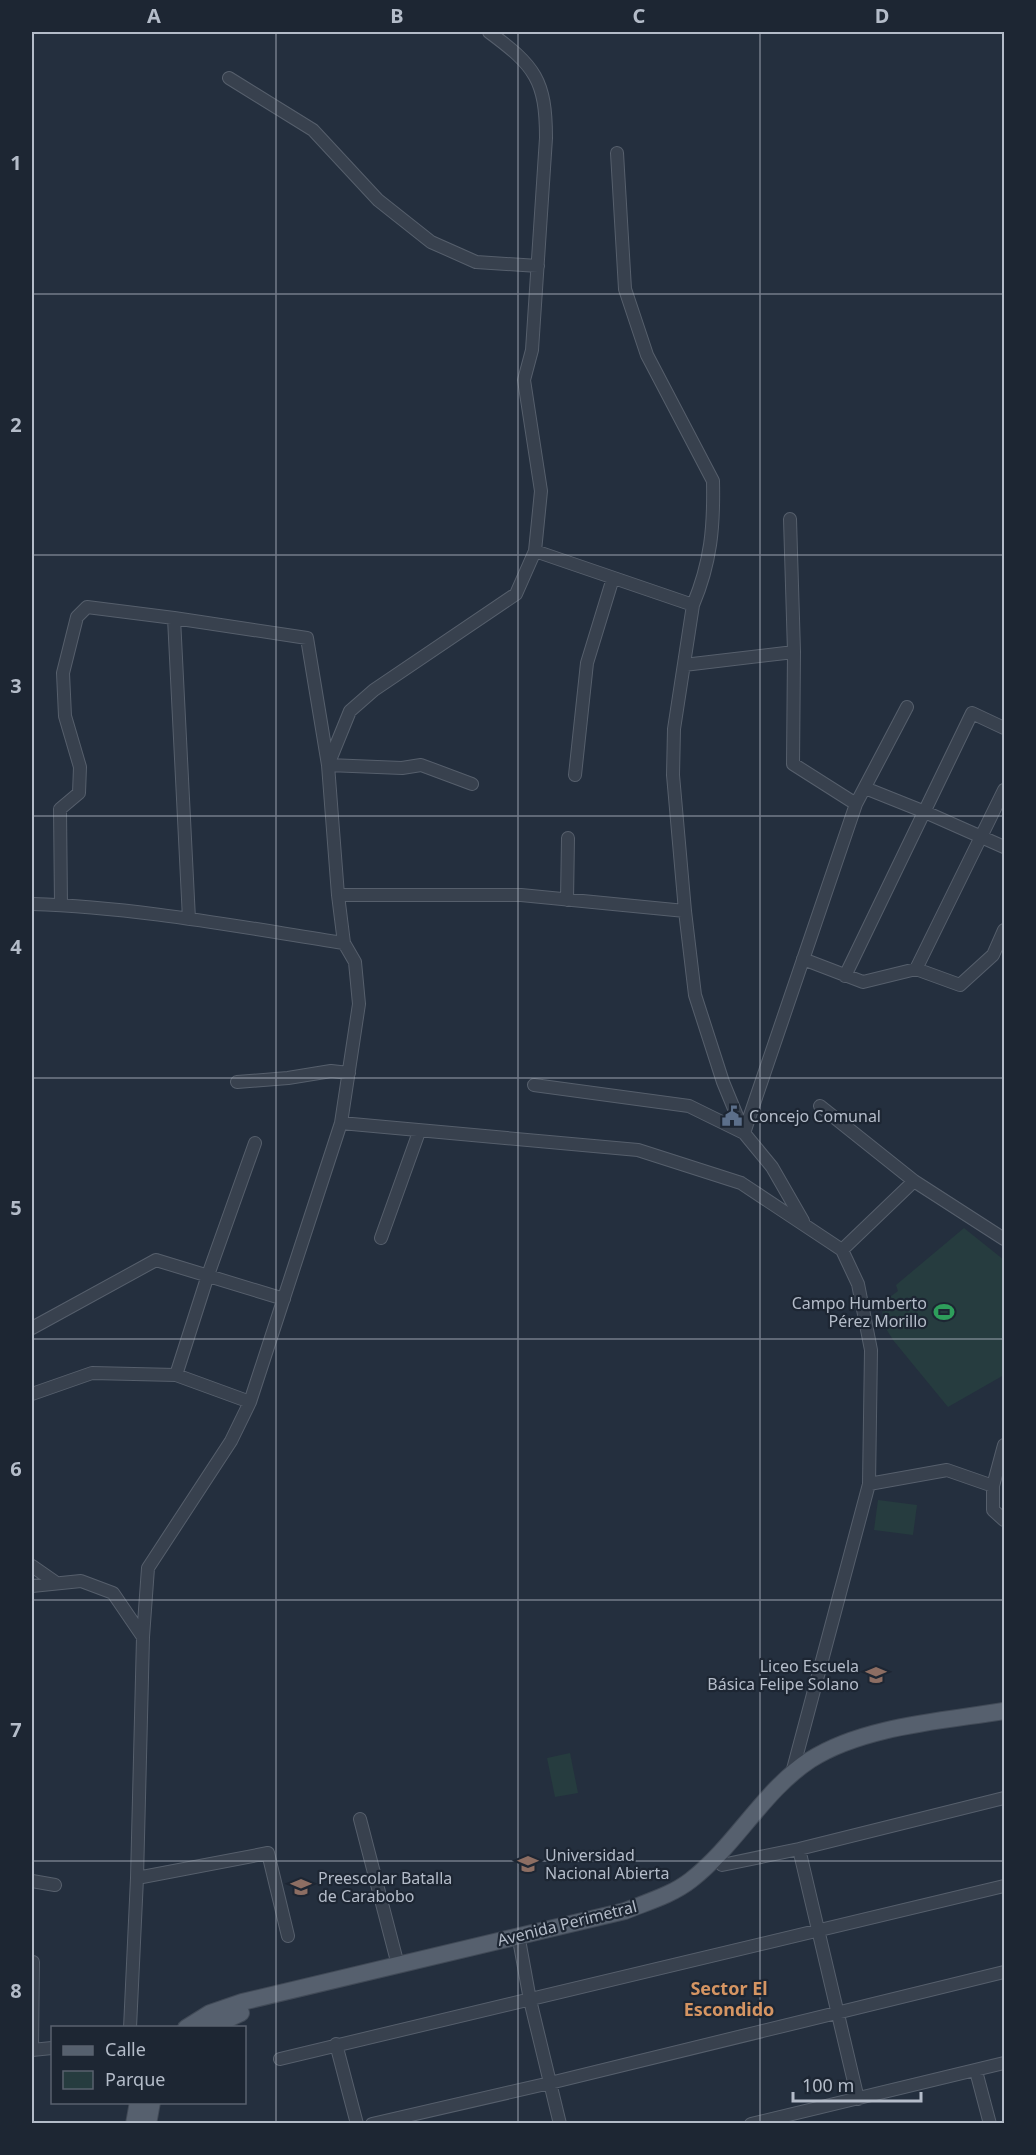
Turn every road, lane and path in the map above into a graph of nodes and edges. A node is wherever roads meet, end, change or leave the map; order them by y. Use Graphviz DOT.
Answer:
graph roads {
  1 [pos="489,32"];
  2 [pos="229,78"];
  3 [pos="617,153"];
  4 [pos="538,266"];
  5 [pos="790,519"];
  6 [pos="535,551"];
  7 [pos="613,578"];
  8 [pos="693,605"];
  9 [pos="174,618"];
  10 [pos="794,652"];
  11 [pos="684,664"];
  12 [pos="907,707"];
  13 [pos="1005,728"];
  14 [pos="328,765"];
  15 [pos="575,775"];
  16 [pos="472,784"];
  17 [pos="866,788"];
  18 [pos="1005,790"];
  19 [pos="856,804"];
  20 [pos="926,812"];
  21 [pos="981,837"];
  22 [pos="568,838"];
  23 [pos="1005,847"];
  24 [pos="338,895"];
  25 [pos="567,900"];
  26 [pos="32,904"];
  27 [pos="61,905"];
  28 [pos="685,911"];
  29 [pos="189,919"];
  30 [pos="1005,930"];
  31 [pos="344,943"];
  32 [pos="803,958"];
  33 [pos="916,969"];
  34 [pos="845,975"];
  35 [pos="349,1073"];
  36 [pos="237,1082"];
  37 [pos="534,1085"];
  38 [pos="820,1106"];
  39 [pos="342,1123"];
  40 [pos="419,1132"];
  41 [pos="744,1133"];
  42 [pos="255,1143"];
  43 [pos="914,1182"];
  44 [pos="805,1225"];
  45 [pos="381,1238"];
  46 [pos="1005,1239"];
  47 [pos="842,1250"];
  48 [pos="208,1275"];
  49 [pos="284,1299"];
  50 [pos="32,1328"];
  51 [pos="176,1375"];
  52 [pos="32,1394"];
  53 [pos="250,1402"];
  54 [pos="1005,1445"];
  55 [pos="869,1484"];
  56 [pos="993,1486"];
  57 [pos="1005,1520"];
  58 [pos="32,1566"];
  59 [pos="55,1582"];
  60 [pos="32,1586"];
  61 [pos="143,1637"];
  62 [pos="1005,1711"];
  63 [pos="1005,1721"];
  64 [pos="792,1773"];
  65 [pos="1005,1798"];
  66 [pos="360,1819"];
  67 [pos="799,1849"];
  68 [pos="723,1865"];
  69 [pos="136,1878"];
  70 [pos="32,1881"];
  71 [pos="55,1885"];
  72 [pos="1005,1886"];
  73 [pos="817,1930"];
  74 [pos="288,1936"];
  75 [pos="520,1945"];
  76 [pos="33,1962"];
  77 [pos="398,1965"];
  78 [pos="1005,1972"];
  79 [pos="530,2000"];
  80 [pos="837,2014"];
  81 [pos="129,2026"];
  82 [pos="189,2026"];
  83 [pos="214,2026"];
  84 [pos="336,2044"];
  85 [pos="51,2048"];
  86 [pos="32,2050"];
  87 [pos="280,2059"];
  88 [pos="1005,2063"];
  89 [pos="976,2071"];
  90 [pos="550,2083"];
  91 [pos="858,2099"];
  92 [pos="138,2104"];
  93 [pos="152,2104"];
  94 [pos="753,2123"];
  95 [pos="134,2124"];
  96 [pos="148,2124"];
  97 [pos="357,2124"];
  98 [pos="372,2124"];
  99 [pos="560,2124"];
  100 [pos="990,2124"];
  1 -- 4 [label="street"];
  2 -- 4 [label="street"];
  3 -- 8 [label="street"];
  4 -- 6 [label="street"];
  5 -- 10 [label="street"];
  6 -- 7 [label="street"];
  6 -- 14 [label="street"];
  7 -- 8 [label="street"];
  7 -- 15 [label="street"];
  8 -- 11 [label="street"];
  9 -- 14 [label="street"];
  9 -- 27 [label="street"];
  9 -- 29 [label="street"];
  10 -- 11 [label="street"];
  10 -- 19 [label="street"];
  11 -- 28 [label="street"];
  12 -- 17 [label="street"];
  13 -- 20 [label="street"];
  14 -- 16 [label="street"];
  14 -- 24 [label="street"];
  17 -- 19 [label="street"];
  17 -- 20 [label="street"];
  18 -- 21 [label="street"];
  19 -- 32 [label="street"];
  20 -- 21 [label="street"];
  20 -- 34 [label="street"];
  21 -- 23 [label="street"];
  21 -- 33 [label="street"];
  22 -- 25 [label="street"];
  24 -- 25 [label="street"];
  24 -- 31 [label="street"];
  25 -- 28 [label="street"];
  26 -- 27 [label="street"];
  27 -- 29 [label="street"];
  28 -- 41 [label="street"];
  29 -- 31 [label="street"];
  30 -- 33 [label="street"];
  31 -- 35 [label="street"];
  32 -- 34 [label="street"];
  32 -- 41 [label="street"];
  33 -- 34 [label="street"];
  35 -- 36 [label="street"];
  35 -- 39 [label="street"];
  37 -- 41 [label="street"];
  38 -- 43 [label="street"];
  39 -- 40 [label="street"];
  39 -- 49 [label="street"];
  40 -- 44 [label="street"];
  40 -- 45 [label="street"];
  41 -- 44 [label="street"];
  42 -- 48 [label="street"];
  43 -- 46 [label="street"];
  43 -- 47 [label="street"];
  44 -- 47 [label="street"];
  47 -- 55 [label="street"];
  48 -- 49 [label="street"];
  48 -- 50 [label="street"];
  48 -- 51 [label="street"];
  49 -- 53 [label="street"];
  51 -- 52 [label="street"];
  51 -- 53 [label="street"];
  53 -- 61 [label="street"];
  54 -- 56 [label="street"];
  55 -- 56 [label="street"];
  55 -- 64 [label="street"];
  56 -- 57 [label="street"];
  58 -- 59 [label="street"];
  59 -- 60 [label="street"];
  59 -- 61 [label="street"];
  61 -- 69 [label="street"];
  62 -- 64 [label="main road, Avenida Perimetral"];
  63 -- 68 [label="main road, Avenida Perimetral"];
  64 -- 77 [label="main road, Avenida Perimetral"];
  65 -- 67 [label="street"];
  66 -- 77 [label="street"];
  67 -- 68 [label="street"];
  67 -- 73 [label="street"];
  68 -- 75 [label="main road, Avenida Perimetral"];
  69 -- 74 [label="street"];
  69 -- 81 [label="street"];
  70 -- 71 [label="street"];
  72 -- 73 [label="street"];
  73 -- 79 [label="street"];
  73 -- 80 [label="street"];
  75 -- 79 [label="street"];
  75 -- 83 [label="main road, Avenida Perimetral"];
  76 -- 86 [label="street"];
  77 -- 82 [label="main road, Avenida Perimetral"];
  78 -- 80 [label="street"];
  79 -- 84 [label="street"];
  79 -- 90 [label="street"];
  80 -- 90 [label="street"];
  80 -- 91 [label="street"];
  84 -- 87 [label="street"];
  84 -- 97 [label="street"];
  85 -- 86 [label="street"];
  88 -- 89 [label="street"];
  89 -- 91 [label="street"];
  89 -- 100 [label="street"];
  90 -- 98 [label="street"];
  90 -- 99 [label="street"];
  91 -- 94 [label="street"];
  92 -- 95 [label="main road"];
  93 -- 96 [label="main road"];
}
